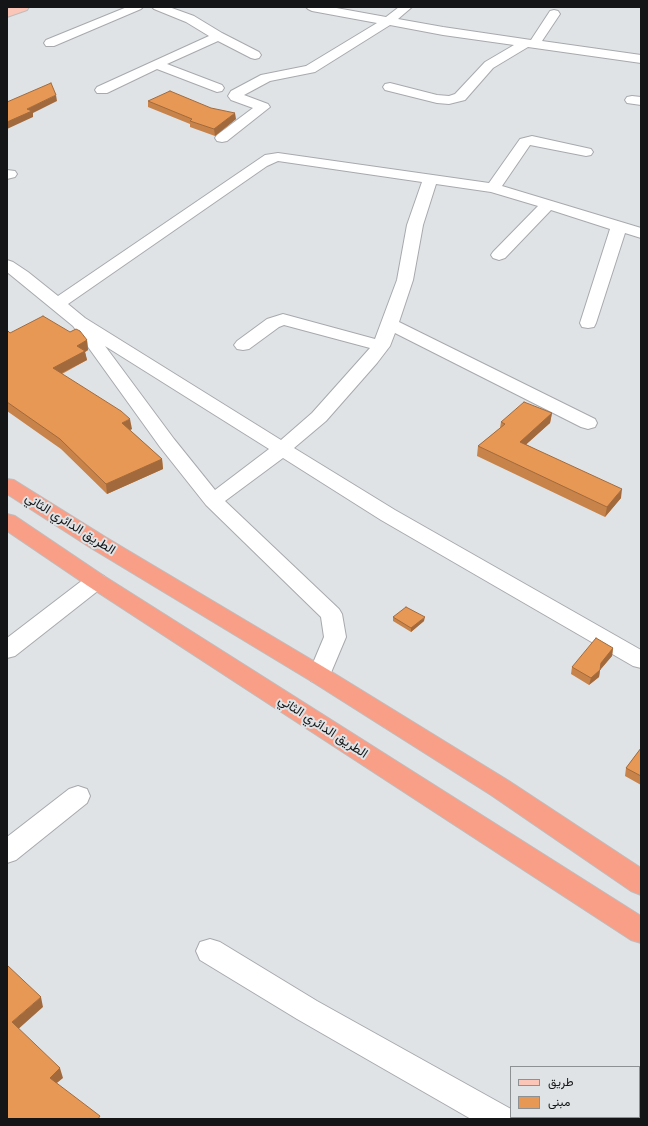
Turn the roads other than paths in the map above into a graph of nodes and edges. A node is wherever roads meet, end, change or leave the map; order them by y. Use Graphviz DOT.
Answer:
graph roads {
  1 [pos="23,7"];
  2 [pos="137,7"];
  3 [pos="158,7"];
  4 [pos="312,7"];
  5 [pos="406,7"];
  6 [pos="7,13"];
  7 [pos="554,14"];
  8 [pos="388,21"];
  9 [pos="218,36"];
  10 [pos="50,44"];
  11 [pos="530,44"];
  12 [pos="255,55"];
  13 [pos="641,59"];
  14 [pos="157,66"];
  15 [pos="390,87"];
  16 [pos="217,88"];
  17 [pos="102,90"];
  18 [pos="222,138"];
  19 [pos="586,152"];
  20 [pos="430,179"];
  21 [pos="493,188"];
  22 [pos="548,205"];
  23 [pos="619,226"];
  24 [pos="641,233"];
  25 [pos="499,255"];
  26 [pos="7,265"];
  27 [pos="57,304"];
  28 [pos="79,322"];
  29 [pos="588,323"];
  30 [pos="390,324"];
  31 [pos="243,345"];
  32 [pos="380,346"];
  33 [pos="588,423"];
  34 [pos="282,449"];
  35 [pos="7,485"];
  36 [pos="213,501"];
  37 [pos="7,522"];
  38 [pos="96,581"];
  39 [pos="7,650"];
  40 [pos="641,660"];
  41 [pos="319,675"];
  42 [pos="78,796"];
  43 [pos="7,852"];
  44 [pos="641,883"];
  45 [pos="641,931"];
  46 [pos="210,951"];
  47 [pos="500,1119"];
  1 -- 6 [label="main road"];
  2 -- 10 [label="street"];
  3 -- 9 [label="street"];
  4 -- 8 [label="street"];
  5 -- 8 [label="street"];
  7 -- 11 [label="street"];
  8 -- 11 [label="street"];
  8 -- 18 [label="street"];
  9 -- 12 [label="street"];
  9 -- 14 [label="street"];
  11 -- 13 [label="street"];
  11 -- 15 [label="street"];
  14 -- 16 [label="street"];
  14 -- 17 [label="street"];
  19 -- 21 [label="street"];
  20 -- 21 [label="street"];
  20 -- 27 [label="street"];
  20 -- 30 [label="street"];
  21 -- 22 [label="street"];
  22 -- 23 [label="street"];
  22 -- 25 [label="street"];
  23 -- 24 [label="street"];
  23 -- 29 [label="street"];
  26 -- 27 [label="street"];
  27 -- 28 [label="street"];
  28 -- 34 [label="street"];
  28 -- 36 [label="street"];
  30 -- 32 [label="street"];
  30 -- 33 [label="street"];
  31 -- 32 [label="street"];
  32 -- 34 [label="street"];
  34 -- 36 [label="street"];
  34 -- 40 [label="street"];
  35 -- 41 [label="highway, الطريق الدائري الثاني"];
  36 -- 41 [label="street"];
  37 -- 38 [label="highway, الطريق الدائري الثاني"];
  38 -- 39 [label="street"];
  38 -- 45 [label="highway, الطريق الدائري الثاني"];
  41 -- 44 [label="highway, الطريق الدائري الثاني"];
  42 -- 43 [label="street"];
  46 -- 47 [label="street"];
}
